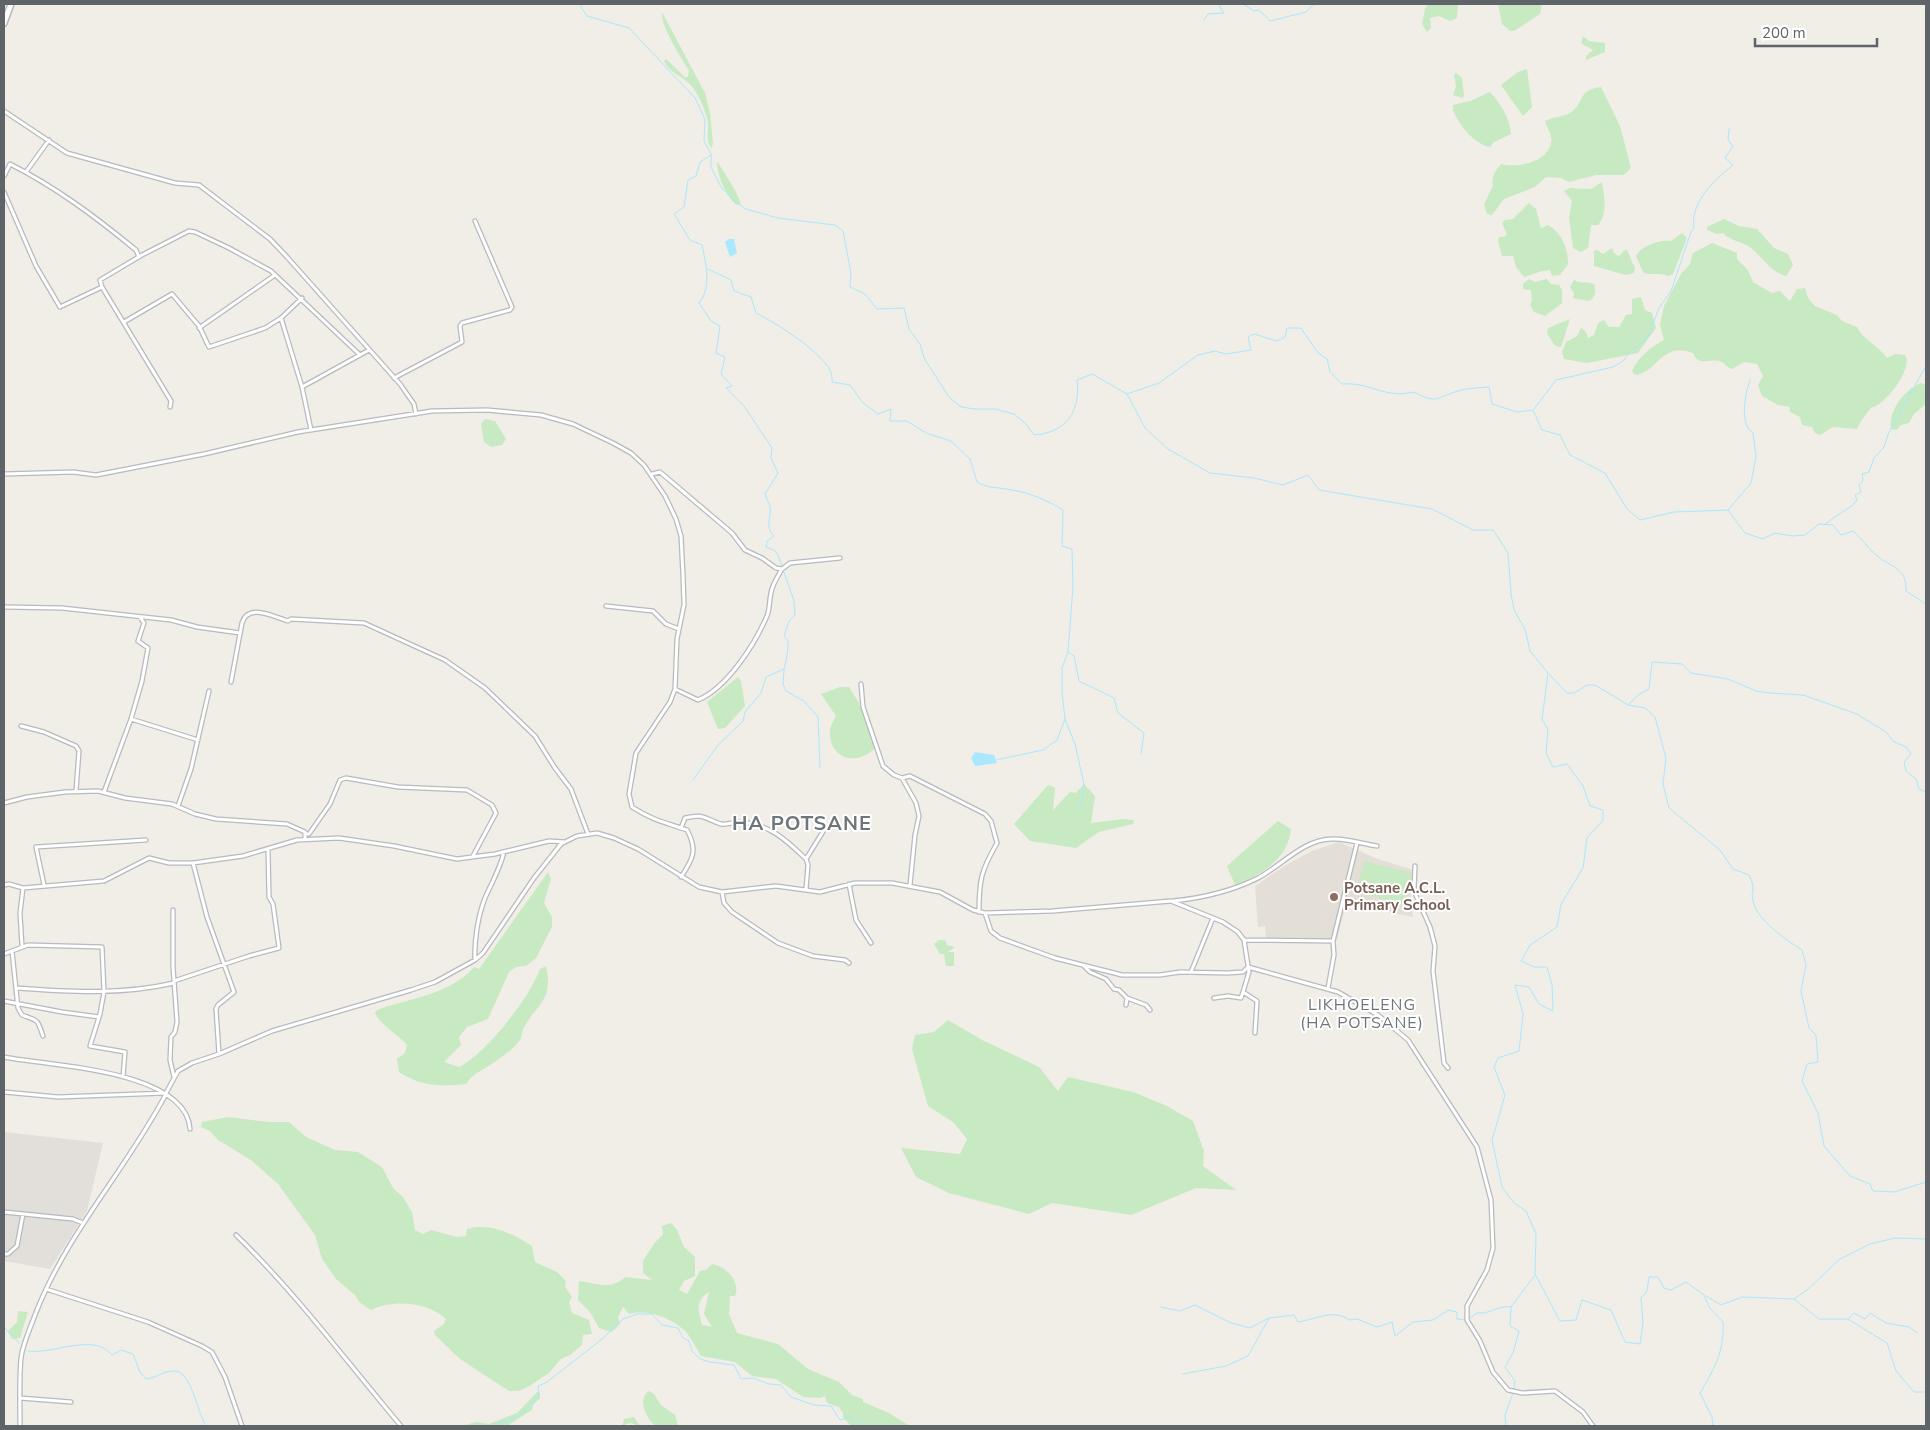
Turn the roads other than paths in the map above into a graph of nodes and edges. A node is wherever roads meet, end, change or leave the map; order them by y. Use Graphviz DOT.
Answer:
graph roads {
  1 [pos="11,4"];
  2 [pos="4,23"];
  3 [pos="4,111"];
  4 [pos="49,140"];
  5 [pos="26,172"];
  6 [pos="4,176"];
  7 [pos="4,192"];
  8 [pos="475,221"];
  9 [pos="139,257"];
  10 [pos="275,274"];
  11 [pos="102,286"];
  12 [pos="302,298"];
  13 [pos="282,318"];
  14 [pos="124,322"];
  15 [pos="199,328"];
  16 [pos="370,350"];
  17 [pos="360,356"];
  18 [pos="394,378"];
  19 [pos="302,387"];
  20 [pos="170,407"];
  21 [pos="416,414"];
  22 [pos="311,430"];
  23 [pos="4,474"];
  24 [pos="652,474"];
  25 [pos="840,558"];
  26 [pos="782,569"];
  27 [pos="606,606"];
  28 [pos="4,607"];
  29 [pos="140,617"];
  30 [pos="679,629"];
  31 [pos="240,633"];
  32 [pos="232,682"];
  33 [pos="861,684"];
  34 [pos="675,688"];
  35 [pos="209,691"];
  36 [pos="131,719"];
  37 [pos="21,726"];
  38 [pos="198,740"];
  39 [pos="902,778"];
  40 [pos="76,791"];
  41 [pos="104,792"];
  42 [pos="4,798"];
  43 [pos="10,802"];
  44 [pos="4,803"];
  45 [pos="178,806"];
  46 [pos="681,828"];
  47 [pos="824,830"];
  48 [pos="305,834"];
  49 [pos="588,834"];
  50 [pos="146,840"];
  51 [pos="305,840"];
  52 [pos="565,842"];
  53 [pos="1357,843"];
  54 [pos="1377,846"];
  55 [pos="268,849"];
  56 [pos="504,852"];
  57 [pos="473,856"];
  58 [pos="806,860"];
  59 [pos="193,863"];
  60 [pos="1415,866"];
  61 [pos="681,877"];
  62 [pos="849,884"];
  63 [pos="4,885"];
  64 [pos="44,885"];
  65 [pos="910,886"];
  66 [pos="22,888"];
  67 [pos="806,889"];
  68 [pos="722,892"];
  69 [pos="1172,901"];
  70 [pos="174,910"];
  71 [pos="979,912"];
  72 [pos="985,913"];
  73 [pos="1213,918"];
  74 [pos="1244,940"];
  75 [pos="1333,941"];
  76 [pos="871,943"];
  77 [pos="22,946"];
  78 [pos="12,951"];
  79 [pos="4,954"];
  80 [pos="475,960"];
  81 [pos="223,964"];
  82 [pos="849,964"];
  83 [pos="1084,965"];
  84 [pos="1248,967"];
  85 [pos="1191,972"];
  86 [pos="174,982"];
  87 [pos="17,988"];
  88 [pos="1328,988"];
  89 [pos="104,992"];
  90 [pos="1243,992"];
  91 [pos="1127,998"];
  92 [pos="1214,998"];
  93 [pos="4,1000"];
  94 [pos="17,1003"];
  95 [pos="1126,1005"];
  96 [pos="1150,1010"];
  97 [pos="99,1017"];
  98 [pos="1255,1033"];
  99 [pos="43,1036"];
  100 [pos="219,1054"];
  101 [pos="4,1057"];
  102 [pos="1448,1068"];
  103 [pos="123,1077"];
  104 [pos="174,1077"];
  105 [pos="4,1092"];
  106 [pos="166,1093"];
  107 [pos="190,1129"];
  108 [pos="4,1212"];
  109 [pos="22,1214"];
  110 [pos="83,1223"];
  111 [pos="236,1235"];
  112 [pos="4,1254"];
  113 [pos="46,1289"];
  114 [pos="20,1398"];
  115 [pos="71,1402"];
  116 [pos="20,1426"];
  117 [pos="242,1426"];
  118 [pos="401,1426"];
  119 [pos="1593,1426"];
  1 -- 2 [label="main road"];
  3 -- 4 [label="street"];
  4 -- 5 [label="street"];
  4 -- 16 [label="street"];
  5 -- 6 [label="street"];
  5 -- 9 [label="street"];
  7 -- 11 [label="street"];
  8 -- 18 [label="street"];
  9 -- 10 [label="street"];
  9 -- 11 [label="street"];
  10 -- 12 [label="street"];
  10 -- 15 [label="street"];
  11 -- 14 [label="street"];
  12 -- 13 [label="street"];
  12 -- 17 [label="street"];
  13 -- 15 [label="street"];
  13 -- 19 [label="street"];
  14 -- 15 [label="street"];
  14 -- 20 [label="street"];
  16 -- 17 [label="street"];
  16 -- 18 [label="street"];
  17 -- 19 [label="street"];
  18 -- 21 [label="street"];
  19 -- 22 [label="street"];
  21 -- 22 [label="street"];
  21 -- 24 [label="street"];
  22 -- 23 [label="street"];
  24 -- 26 [label="street"];
  24 -- 30 [label="street"];
  25 -- 26 [label="street"];
  26 -- 34 [label="street"];
  27 -- 30 [label="street"];
  28 -- 29 [label="street"];
  29 -- 31 [label="street"];
  29 -- 36 [label="street"];
  30 -- 34 [label="street"];
  31 -- 32 [label="street"];
  31 -- 49 [label="street"];
  33 -- 39 [label="street"];
  34 -- 46 [label="street"];
  35 -- 38 [label="street"];
  36 -- 38 [label="street"];
  36 -- 41 [label="street"];
  37 -- 40 [label="street"];
  38 -- 45 [label="street"];
  39 -- 65 [label="street"];
  39 -- 71 [label="street"];
  40 -- 41 [label="street"];
  40 -- 43 [label="street"];
  41 -- 45 [label="street"];
  42 -- 43 [label="street"];
  43 -- 44 [label="street"];
  45 -- 48 [label="street"];
  46 -- 58 [label="street"];
  46 -- 61 [label="street"];
  47 -- 58 [label="street"];
  48 -- 51 [label="street"];
  48 -- 57 [label="street"];
  49 -- 52 [label="street"];
  49 -- 61 [label="street"];
  50 -- 64 [label="street"];
  51 -- 55 [label="street"];
  51 -- 57 [label="street"];
  52 -- 56 [label="street"];
  52 -- 80 [label="street"];
  53 -- 54 [label="street"];
  53 -- 69 [label="street"];
  53 -- 75 [label="street"];
  55 -- 59 [label="street"];
  55 -- 81 [label="street"];
  56 -- 57 [label="street"];
  56 -- 80 [label="street"];
  58 -- 67 [label="street"];
  59 -- 64 [label="street"];
  59 -- 81 [label="street"];
  60 -- 102 [label="street"];
  61 -- 68 [label="street"];
  62 -- 65 [label="street"];
  62 -- 67 [label="street"];
  62 -- 76 [label="street"];
  63 -- 66 [label="street"];
  64 -- 66 [label="street"];
  65 -- 71 [label="street"];
  66 -- 77 [label="street"];
  67 -- 68 [label="street"];
  68 -- 82 [label="street"];
  69 -- 72 [label="street"];
  69 -- 73 [label="street"];
  70 -- 86 [label="street"];
  71 -- 72 [label="street"];
  72 -- 83 [label="street"];
  73 -- 74 [label="street"];
  73 -- 85 [label="street"];
  74 -- 75 [label="street"];
  74 -- 84 [label="street"];
  75 -- 88 [label="street"];
  77 -- 78 [label="street"];
  77 -- 89 [label="street"];
  78 -- 79 [label="street"];
  78 -- 87 [label="street"];
  80 -- 100 [label="street"];
  81 -- 86 [label="street"];
  81 -- 100 [label="street"];
  83 -- 85 [label="street"];
  83 -- 91 [label="street"];
  84 -- 85 [label="street"];
  84 -- 88 [label="street"];
  84 -- 90 [label="street"];
  86 -- 89 [label="street"];
  86 -- 104 [label="street"];
  87 -- 89 [label="street"];
  87 -- 94 [label="street"];
  88 -- 119 [label="street"];
  89 -- 97 [label="street"];
  90 -- 92 [label="street"];
  90 -- 98 [label="street"];
  91 -- 95 [label="street"];
  91 -- 96 [label="street"];
  93 -- 94 [label="street"];
  94 -- 97 [label="street"];
  94 -- 99 [label="street"];
  97 -- 103 [label="street"];
  100 -- 104 [label="street"];
  101 -- 103 [label="street"];
  103 -- 106 [label="street"];
  104 -- 106 [label="street"];
  105 -- 106 [label="street"];
  106 -- 107 [label="street"];
  106 -- 110 [label="street"];
  108 -- 109 [label="street"];
  109 -- 110 [label="street"];
  109 -- 112 [label="street"];
  110 -- 113 [label="street"];
  111 -- 118 [label="street"];
  113 -- 114 [label="street"];
  113 -- 117 [label="street"];
  114 -- 115 [label="street"];
  114 -- 116 [label="street"];
}
